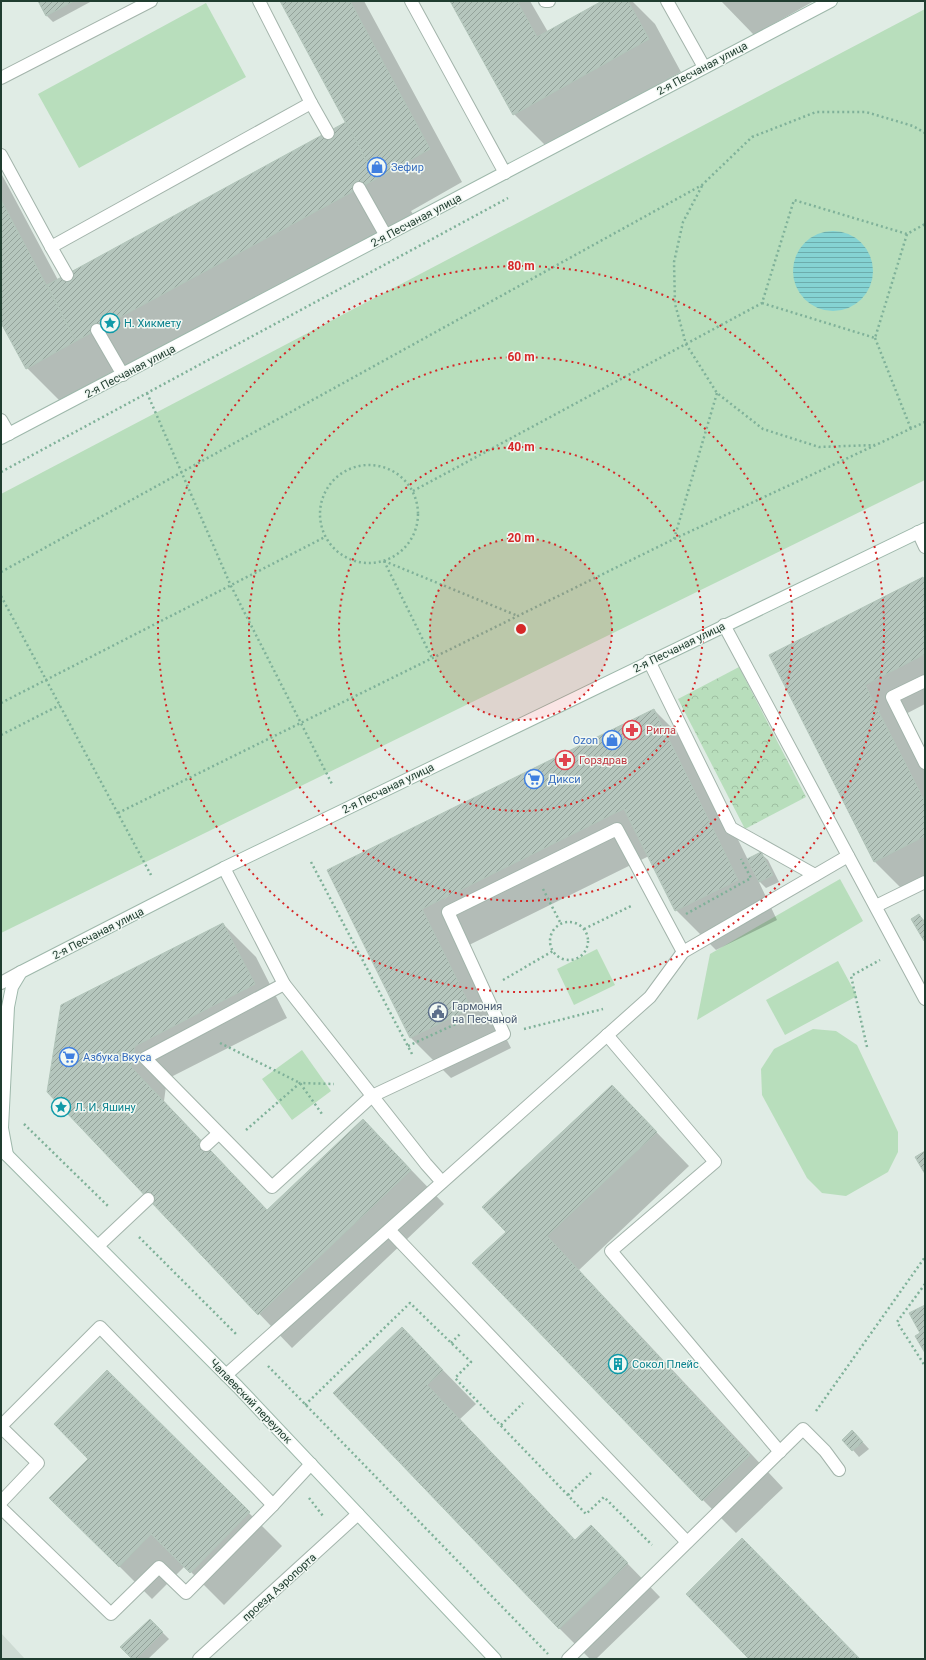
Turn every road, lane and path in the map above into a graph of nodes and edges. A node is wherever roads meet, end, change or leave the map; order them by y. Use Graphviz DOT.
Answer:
graph roads {
  1 [pos="151,1"];
  2 [pos="259,1"];
  3 [pos="411,1"];
  4 [pos="545,1"];
  5 [pos="548,1"];
  6 [pos="667,1"];
  7 [pos="831,1"];
  8 [pos="704,67"];
  9 [pos="1,78"];
  10 [pos="311,103"];
  11 [pos="328,133"];
  12 [pos="925,133"];
  13 [pos="1,155"];
  14 [pos="505,173"];
  15 [pos="702,185"];
  16 [pos="359,188"];
  17 [pos="508,198"];
  18 [pos="925,224"];
  19 [pos="907,234"];
  20 [pos="386,236"];
  21 [pos="51,247"];
  22 [pos="67,275"];
  23 [pos="762,303"];
  24 [pos="97,330"];
  25 [pos="876,338"];
  26 [pos="686,344"];
  27 [pos="123,375"];
  28 [pos="147,393"];
  29 [pos="717,393"];
  30 [pos="1,420"];
  31 [pos="925,422"];
  32 [pos="911,429"];
  33 [pos="5,436"];
  34 [pos="878,445"];
  35 [pos="1,472"];
  36 [pos="182,473"];
  37 [pos="413,491"];
  38 [pos="921,530"];
  39 [pos="325,537"];
  40 [pos="674,539"];
  41 [pos="925,547"];
  42 [pos="384,561"];
  43 [pos="1,572"];
  44 [pos="231,586"];
  45 [pos="1,596"];
  46 [pos="518,616"];
  47 [pos="724,625"];
  48 [pos="432,658"];
  49 [pos="649,661"];
  50 [pos="46,680"];
  51 [pos="925,681"];
  52 [pos="1,703"];
  53 [pos="60,705"];
  54 [pos="301,723"];
  55 [pos="1,736"];
  56 [pos="925,762"];
  57 [pos="333,786"];
  58 [pos="118,813"];
  59 [pos="732,828"];
  60 [pos="848,856"];
  61 [pos="311,862"];
  62 [pos="224,868"];
  63 [pos="533,870"];
  64 [pos="151,875"];
  65 [pos="816,875"];
  66 [pos="925,882"];
  67 [pos="653,895"];
  68 [pos="876,906"];
  69 [pos="561,924"];
  70 [pos="668,924"];
  71 [pos="584,929"];
  72 [pos="899,950"];
  73 [pos="553,951"];
  74 [pos="683,952"];
  75 [pos="21,972"];
  76 [pos="1,983"];
  77 [pos="284,984"];
  78 [pos="484,991"];
  79 [pos="925,999"];
  80 [pos="491,1007"];
  81 [pos="604,1009"];
  82 [pos="196,1031"];
  83 [pos="504,1034"];
  84 [pos="607,1035"];
  85 [pos="408,1046"];
  86 [pos="867,1047"];
  87 [pos="422,1072"];
  88 [pos="300,1083"];
  89 [pos="363,1084"];
  90 [pos="372,1096"];
  91 [pos="24,1123"];
  92 [pos="334,1130"];
  93 [pos="218,1134"];
  94 [pos="229,1144"];
  95 [pos="206,1145"];
  96 [pos="4,1152"];
  97 [pos="442,1182"];
  98 [pos="148,1199"];
  99 [pos="124,1222"];
  100 [pos="389,1230"];
  101 [pos="98,1246"];
  102 [pos="925,1257"];
  103 [pos="925,1284"];
  104 [pos="253,1351"];
  105 [pos="925,1366"];
  106 [pos="226,1375"];
  107 [pos="538,1387"];
  108 [pos="305,1405"];
  109 [pos="501,1425"];
  110 [pos="1,1427"];
  111 [pos="803,1429"];
  112 [pos="780,1452"];
  113 [pos="606,1458"];
  114 [pos="311,1464"];
  115 [pos="839,1470"];
  116 [pos="568,1495"];
  117 [pos="1,1502"];
  118 [pos="273,1505"];
  119 [pos="1,1508"];
  120 [pos="358,1514"];
  121 [pos="687,1542"];
  122 [pos="668,1561"];
  123 [pos="203,1658"];
  124 [pos="495,1659"];
  125 [pos="553,1659"];
  126 [pos="568,1659"];
  1 -- 9 [label="street"];
  2 -- 10 [label="street"];
  3 -- 14 [label="street"];
  4 -- 5 [label="street"];
  6 -- 8 [label="street"];
  7 -- 8 [label="street, 2-я Песчаная улица"];
  8 -- 14 [label="street, 2-я Песчаная улица"];
  10 -- 11 [label="street"];
  10 -- 21 [label="street"];
  12 -- 15 [label="path"];
  13 -- 21 [label="street"];
  14 -- 20 [label="street, 2-я Песчаная улица"];
  15 -- 26 [label="path"];
  15 -- 36 [label="path"];
  16 -- 20 [label="street"];
  17 -- 28 [label="path"];
  18 -- 19 [label="path"];
  19 -- 23 [label="path"];
  19 -- 25 [label="path"];
  20 -- 27 [label="street, 2-я Песчаная улица"];
  21 -- 22 [label="street"];
  23 -- 25 [label="path"];
  23 -- 26 [label="path"];
  24 -- 27 [label="street"];
  25 -- 32 [label="path"];
  26 -- 29 [label="path"];
  26 -- 37 [label="path"];
  27 -- 33 [label="street, 2-я Песчаная улица"];
  28 -- 35 [label="path"];
  28 -- 36 [label="path"];
  29 -- 34 [label="path"];
  29 -- 40 [label="path"];
  30 -- 33 [label="street"];
  31 -- 32 [label="path"];
  32 -- 34 [label="path"];
  34 -- 40 [label="path"];
  36 -- 43 [label="path"];
  36 -- 44 [label="path"];
  37 -- 39 [label="path"];
  37 -- 42 [label="path"];
  38 -- 41 [label="street"];
  38 -- 47 [label="street, 2-я Песчаная улица"];
  39 -- 42 [label="path"];
  39 -- 44 [label="path"];
  40 -- 46 [label="path"];
  42 -- 46 [label="path"];
  42 -- 48 [label="path"];
  44 -- 50 [label="path"];
  44 -- 54 [label="path"];
  45 -- 50 [label="path"];
  46 -- 48 [label="path"];
  47 -- 49 [label="street, 2-я Песчаная улица"];
  47 -- 60 [label="street"];
  48 -- 54 [label="path"];
  49 -- 59 [label="street"];
  49 -- 62 [label="street, 2-я Песчаная улица"];
  50 -- 52 [label="path"];
  50 -- 53 [label="path"];
  51 -- 56 [label="street"];
  53 -- 55 [label="path"];
  53 -- 58 [label="path"];
  54 -- 57 [label="path"];
  54 -- 58 [label="path"];
  58 -- 64 [label="path"];
  59 -- 65 [label="street"];
  59 -- 70 [label="path"];
  60 -- 65 [label="street"];
  60 -- 68 [label="street"];
  61 -- 85 [label="path"];
  62 -- 75 [label="street, 2-я Песчаная улица"];
  62 -- 77 [label="street"];
  63 -- 67 [label="street"];
  63 -- 69 [label="path"];
  63 -- 78 [label="street"];
  65 -- 74 [label="street"];
  66 -- 68 [label="street"];
  67 -- 70 [label="street"];
  67 -- 71 [label="path"];
  68 -- 72 [label="street"];
  69 -- 71 [label="path"];
  69 -- 73 [label="path"];
  70 -- 74 [label="street"];
  71 -- 73 [label="path"];
  72 -- 79 [label="street"];
  72 -- 86 [label="path"];
  73 -- 78 [label="path"];
  74 -- 84 [label="street"];
  75 -- 76 [label="street, 2-я Песчаная улица"];
  75 -- 96 [label="street"];
  77 -- 82 [label="street"];
  77 -- 89 [label="street"];
  78 -- 80 [label="street"];
  80 -- 83 [label="street"];
  80 -- 85 [label="path"];
  81 -- 83 [label="path"];
  82 -- 88 [label="path"];
  82 -- 93 [label="street"];
  83 -- 87 [label="street"];
  84 -- 97 [label="street"];
  84 -- 112 [label="street"];
  85 -- 87 [label="path"];
  87 -- 90 [label="street"];
  88 -- 89 [label="path"];
  88 -- 92 [label="path"];
  88 -- 94 [label="path"];
  89 -- 90 [label="street"];
  90 -- 92 [label="street"];
  90 -- 97 [label="street"];
  91 -- 99 [label="path"];
  92 -- 94 [label="street"];
  93 -- 94 [label="street"];
  93 -- 95 [label="street"];
  96 -- 101 [label="street, Чапаевский переулок"];
  97 -- 100 [label="street"];
  98 -- 99 [label="street"];
  99 -- 101 [label="street"];
  99 -- 104 [label="path"];
  100 -- 104 [label="street"];
  100 -- 107 [label="street"];
  101 -- 106 [label="street, Чапаевский переулок"];
  102 -- 111 [label="path"];
  103 -- 105 [label="path"];
  104 -- 106 [label="street"];
  104 -- 108 [label="path"];
  106 -- 114 [label="street, Чапаевский переулок"];
  107 -- 109 [label="path"];
  107 -- 113 [label="street"];
  108 -- 109 [label="path"];
  108 -- 125 [label="path"];
  109 -- 116 [label="path"];
  110 -- 117 [label="street"];
  110 -- 118 [label="street"];
  111 -- 112 [label="street"];
  111 -- 115 [label="street"];
  112 -- 121 [label="street"];
  113 -- 116 [label="path"];
  113 -- 121 [label="street"];
  114 -- 118 [label="street"];
  114 -- 120 [label="street, Чапаевский переулок"];
  116 -- 122 [label="path"];
  118 -- 119 [label="street"];
  120 -- 123 [label="street, проезд Аэропорта"];
  120 -- 124 [label="street, Чапаевский переулок"];
  121 -- 122 [label="street"];
  122 -- 126 [label="street"];
}
